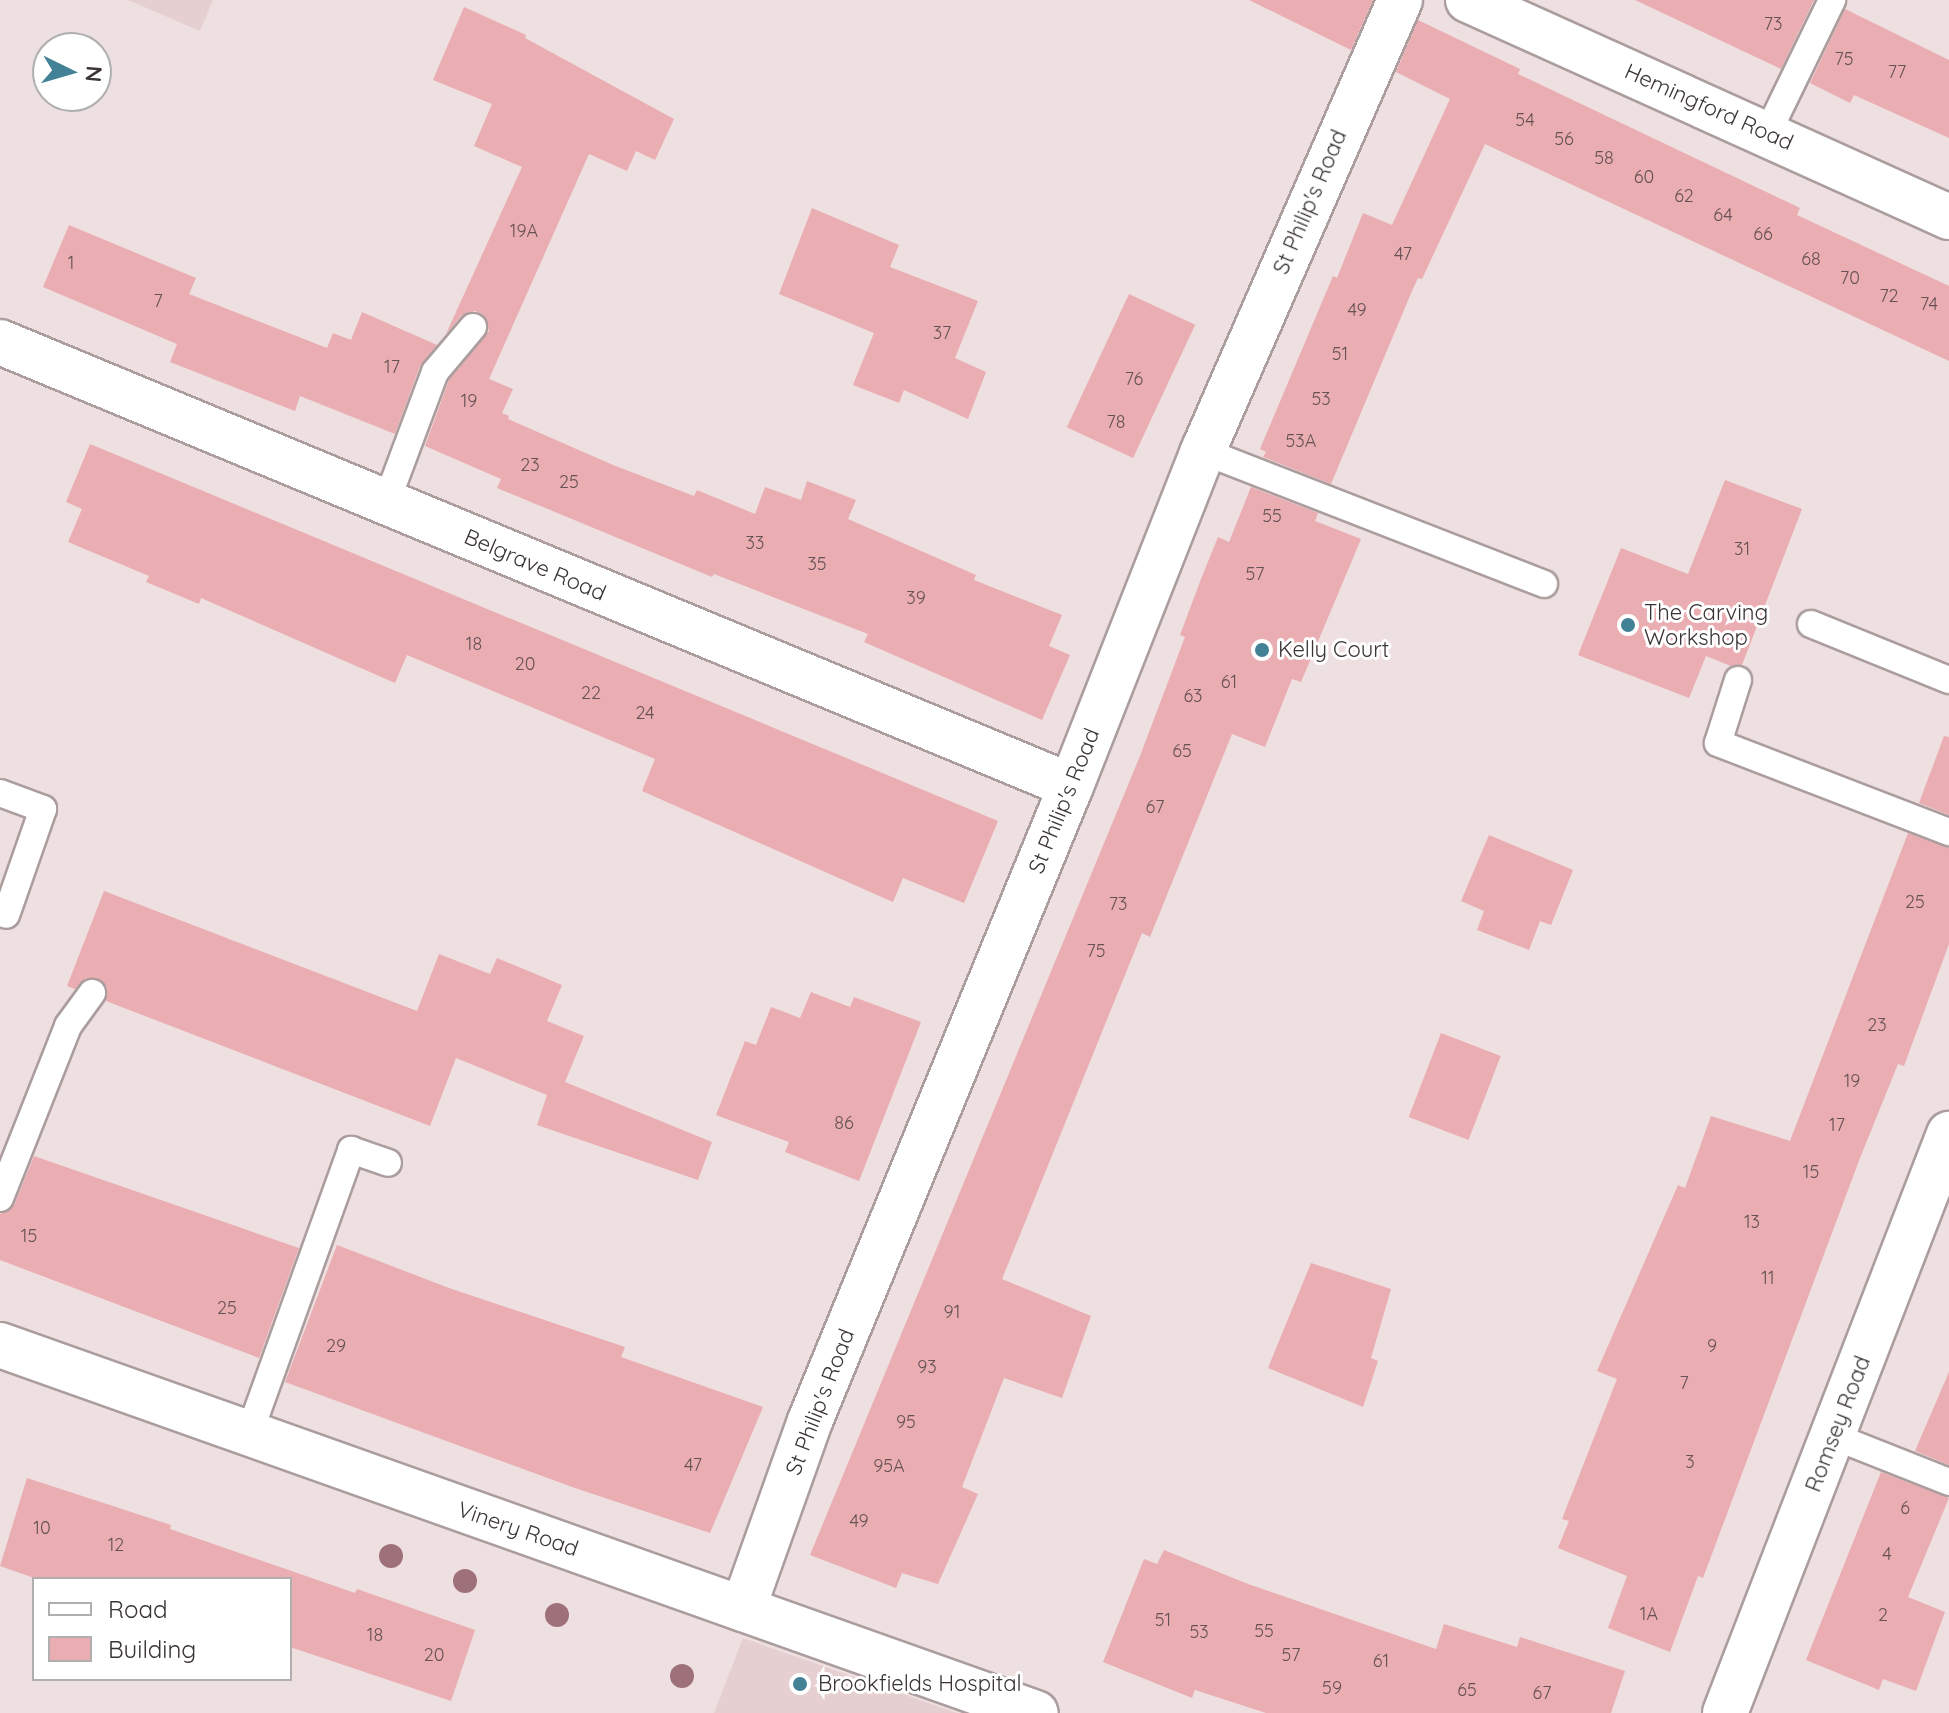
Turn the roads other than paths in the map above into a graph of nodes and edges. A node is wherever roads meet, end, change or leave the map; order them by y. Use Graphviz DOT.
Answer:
graph roads {
  1 [pos="1400,0"];
  2 [pos="1468,0"];
  3 [pos="1832,0"];
  4 [pos="1768,132"];
  5 [pos="1949,217"];
  6 [pos="473,327"];
  7 [pos="0,342"];
  8 [pos="1203,451"];
  9 [pos="386,503"];
  10 [pos="1544,584"];
  11 [pos="1811,624"];
  12 [pos="1738,680"];
  13 [pos="1949,680"];
  14 [pos="1071,786"];
  15 [pos="0,793"];
  16 [pos="1949,832"];
  17 [pos="6,915"];
  18 [pos="92,993"];
  19 [pos="1949,1134"];
  20 [pos="388,1163"];
  21 [pos="0,1198"];
  22 [pos="0,1345"];
  23 [pos="249,1434"];
  24 [pos="1833,1436"];
  25 [pos="1949,1482"];
  26 [pos="743,1609"];
  27 [pos="1036,1713"];
  28 [pos="1725,1713"];
  1 -- 8 [label="street, St Philip's Road"];
  2 -- 4 [label="street, Hemingford Road"];
  3 -- 4 [label="lane"];
  4 -- 5 [label="street, Hemingford Road"];
  6 -- 9 [label="lane"];
  7 -- 9 [label="street, Belgrave Road"];
  8 -- 10 [label="lane"];
  8 -- 14 [label="street, St Philip's Road"];
  9 -- 14 [label="street, Belgrave Road"];
  11 -- 13 [label="lane"];
  12 -- 16 [label="lane"];
  14 -- 26 [label="street, St Philip's Road"];
  15 -- 17 [label="lane"];
  18 -- 21 [label="lane"];
  19 -- 24 [label="street, Romsey Road"];
  20 -- 23 [label="lane"];
  22 -- 23 [label="street, Vinery Road"];
  23 -- 26 [label="street, Vinery Road"];
  24 -- 25 [label="lane"];
  24 -- 28 [label="street, Romsey Road"];
  26 -- 27 [label="street, Vinery Road"];
}
